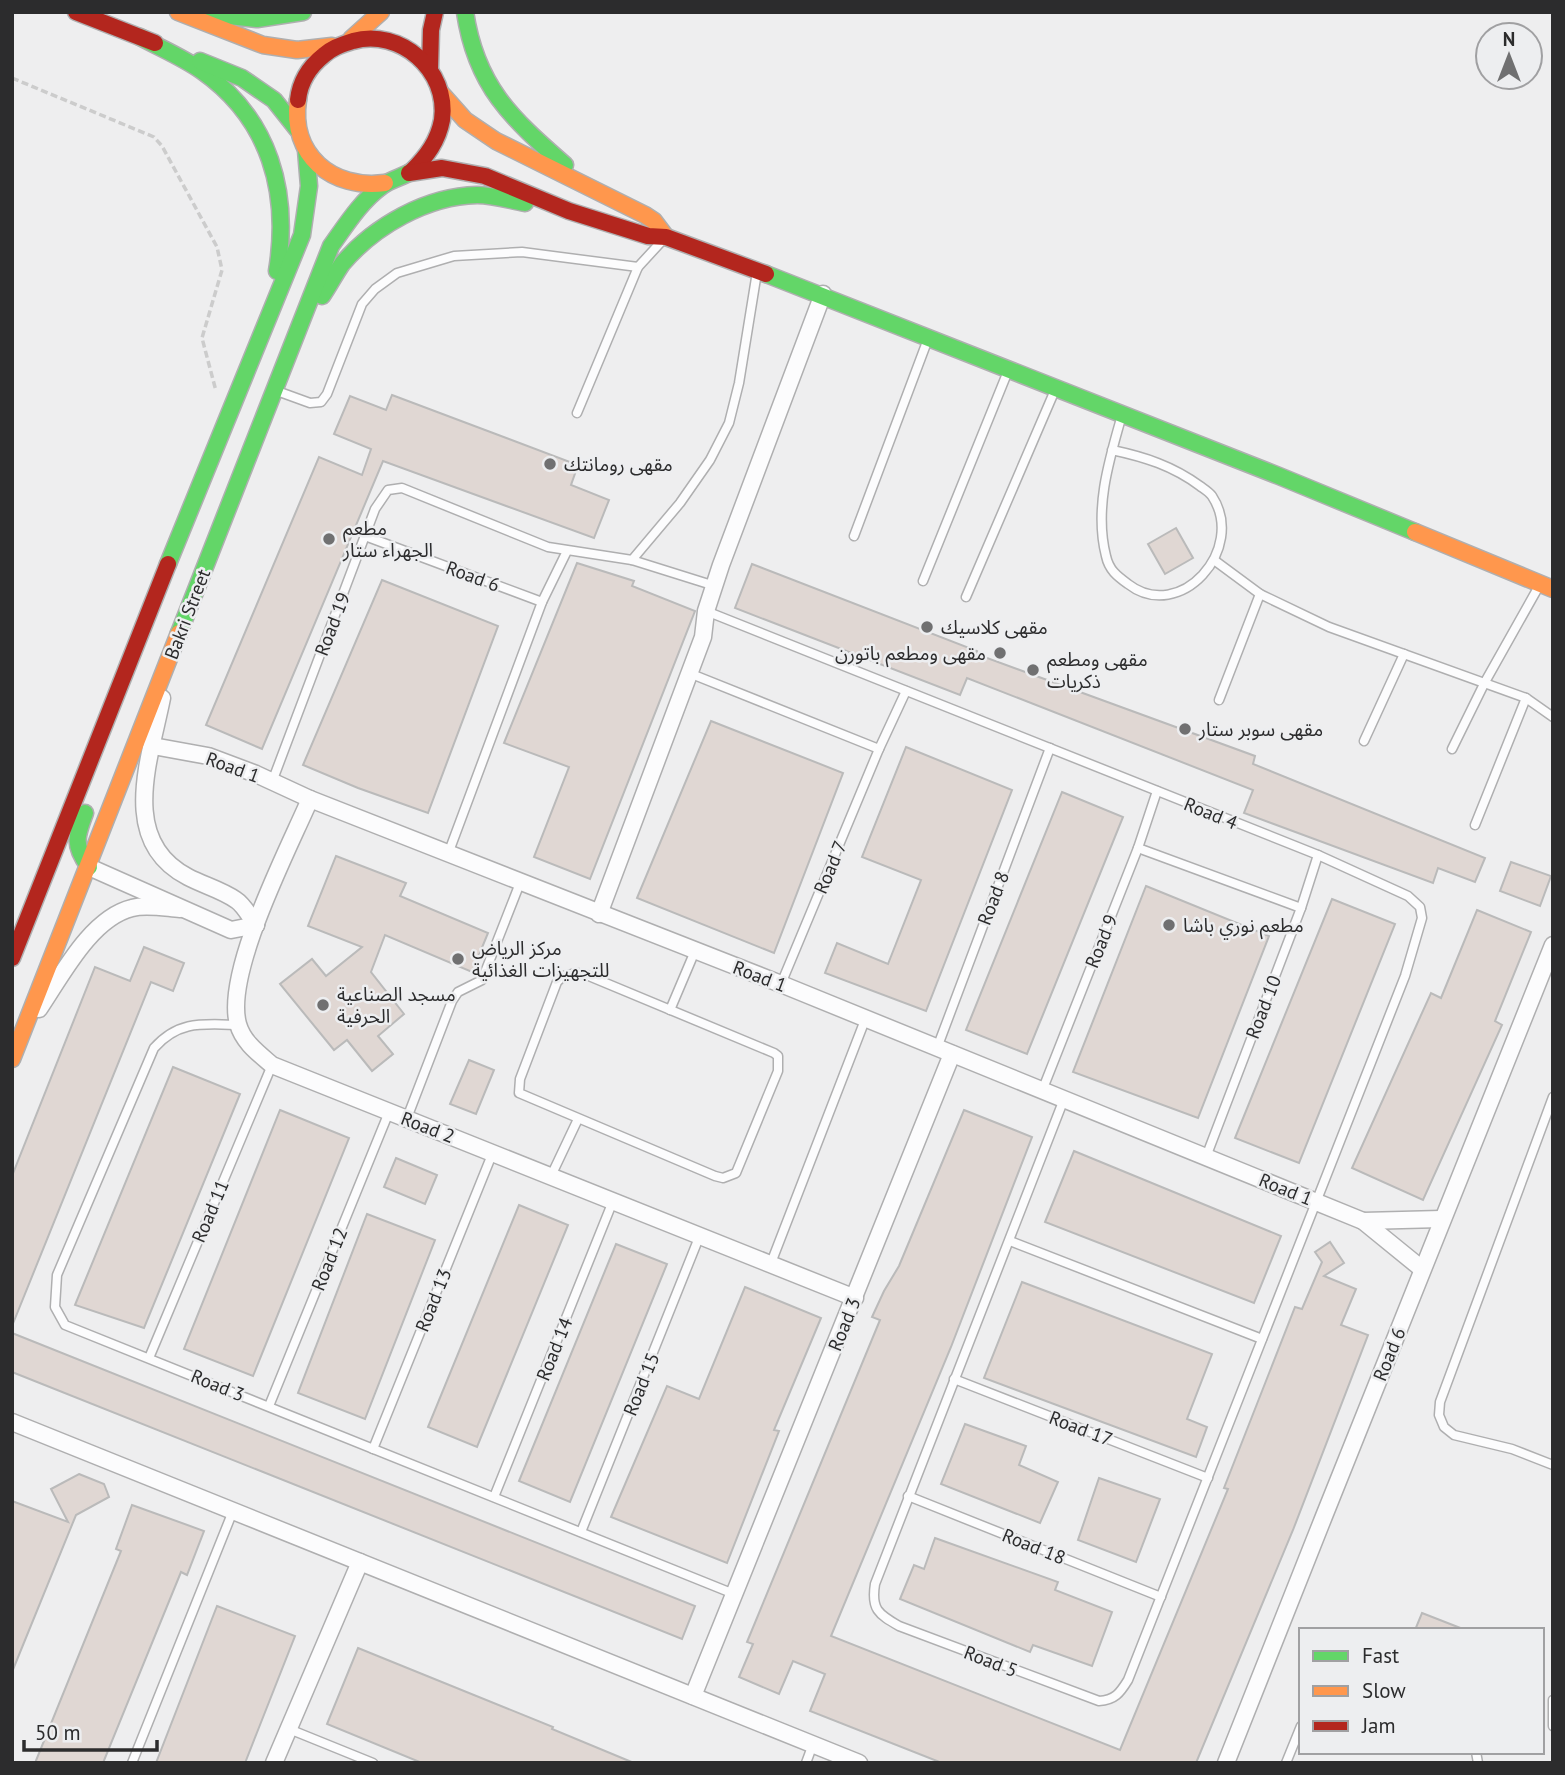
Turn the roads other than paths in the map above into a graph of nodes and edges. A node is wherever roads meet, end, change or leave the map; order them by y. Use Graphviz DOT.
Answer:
graph roads {
  1 [pos="76,12"];
  2 [pos="178,12"];
  3 [pos="202,12"];
  4 [pos="303,12"];
  5 [pos="381,12"];
  6 [pos="435,12"];
  7 [pos="465,12"];
  8 [pos="140,37"];
  9 [pos="351,39"];
  10 [pos="332,46"];
  11 [pos="430,69"];
  12 [pos="441,93"];
  13 [pos="297,129"];
  14 [pos="306,150"];
  15 [pos="409,173"];
  16 [pos="385,183"];
  17 [pos="597,191"];
  18 [pos="569,211"];
  19 [pos="666,237"];
  20 [pos="638,267"];
  21 [pos="757,270"];
  22 [pos="824,295"];
  23 [pos="265,320"];
  24 [pos="929,337"];
  25 [pos="294,340"];
  26 [pos="1009,368"];
  27 [pos="1056,387"];
  28 [pos="275,390"];
  29 [pos="577,413"];
  30 [pos="1122,413"];
  31 [pos="1112,450"];
  32 [pos="365,536"];
  33 [pos="854,536"];
  34 [pos="567,551"];
  35 [pos="632,560"];
  36 [pos="1214,560"];
  37 [pos="923,581"];
  38 [pos="716,586"];
  39 [pos="1547,586"];
  40 [pos="1260,594"];
  41 [pos="966,597"];
  42 [pos="542,602"];
  43 [pos="706,611"];
  44 [pos="1404,654"];
  45 [pos="169,661"];
  46 [pos="690,673"];
  47 [pos="123,681"];
  48 [pos="1485,682"];
  49 [pos="906,691"];
  50 [pos="1526,698"];
  51 [pos="1219,700"];
  52 [pos="1553,717"];
  53 [pos="1364,741"];
  54 [pos="153,746"];
  55 [pos="1050,748"];
  56 [pos="880,749"];
  57 [pos="1452,749"];
  58 [pos="272,782"];
  59 [pos="1157,791"];
  60 [pos="310,799"];
  61 [pos="1475,825"];
  62 [pos="1138,848"];
  63 [pos="447,854"];
  64 [pos="1318,855"];
  65 [pos="89,867"];
  66 [pos="520,883"];
  67 [pos="1301,908"];
  68 [pos="180,909"];
  69 [pos="599,914"];
  70 [pos="256,925"];
  71 [pos="1553,945"];
  72 [pos="695,951"];
  73 [pos="12,958"];
  74 [pos="781,984"];
  75 [pos="670,1010"];
  76 [pos="865,1020"];
  77 [pos="239,1025"];
  78 [pos="25,1028"];
  79 [pos="944,1051"];
  80 [pos="12,1059"];
  81 [pos="272,1065"];
  82 [pos="1042,1091"];
  83 [pos="1553,1097"];
  84 [pos="1064,1100"];
  85 [pos="389,1112"];
  86 [pos="407,1118"];
  87 [pos="578,1119"];
  88 [pos="493,1152"];
  89 [pos="1206,1157"];
  90 [pos="551,1176"];
  91 [pos="614,1201"];
  92 [pos="1316,1202"];
  93 [pos="1441,1219"];
  94 [pos="1363,1221"];
  95 [pos="700,1235"];
  96 [pos="1010,1241"];
  97 [pos="771,1263"];
  98 [pos="1422,1269"];
  99 [pos="855,1298"];
  100 [pos="1262,1339"];
  101 [pos="149,1358"];
  102 [pos="954,1379"];
  103 [pos="269,1406"];
  104 [pos="14,1428"];
  105 [pos="373,1449"];
  106 [pos="1553,1465"];
  107 [pos="1208,1478"];
  108 [pos="908,1496"];
  109 [pos="494,1497"];
  110 [pos="233,1511"];
  111 [pos="581,1532"];
  112 [pos="360,1562"];
  113 [pos="734,1594"];
  114 [pos="1161,1597"];
  115 [pos="692,1696"];
  116 [pos="1552,1700"];
  117 [pos="1553,1726"];
  118 [pos="289,1729"];
  119 [pos="1299,1731"];
  120 [pos="813,1744"];
  121 [pos="132,1763"];
  122 [pos="274,1763"];
  123 [pos="373,1763"];
  124 [pos="806,1763"];
  125 [pos="859,1763"];
  126 [pos="1226,1763"];
  127 [pos="1286,1763"];
  1 -- 8 [label="main road"];
  2 -- 10 [label="main road"];
  3 -- 4 [label="main road"];
  5 -- 9 [label="main road"];
  6 -- 11 [label="main road"];
  7 -- 17 [label="main road"];
  8 -- 13 [label="main road"];
  8 -- 23 [label="main road"];
  9 -- 10 [label="main road"];
  9 -- 11 [label="main road"];
  10 -- 13 [label="main road"];
  11 -- 12 [label="main road"];
  12 -- 15 [label="main road"];
  12 -- 17 [label="main road"];
  13 -- 14 [label="main road"];
  14 -- 16 [label="main road"];
  14 -- 23 [label="main road, Bakri Street"];
  15 -- 16 [label="main road"];
  15 -- 18 [label="main road"];
  16 -- 25 [label="main road, Bakri Street"];
  17 -- 19 [label="main road"];
  18 -- 19 [label="main road"];
  18 -- 25 [label="main road"];
  19 -- 20 [label="lane"];
  19 -- 21 [label="main road"];
  20 -- 28 [label="lane"];
  20 -- 29 [label="lane"];
  21 -- 22 [label="main road"];
  21 -- 35 [label="lane"];
  22 -- 24 [label="main road"];
  22 -- 38 [label="street"];
  23 -- 47 [label="main road, Bakri Street"];
  24 -- 26 [label="main road"];
  24 -- 33 [label="lane"];
  25 -- 28 [label="main road, Bakri Street"];
  26 -- 27 [label="main road"];
  26 -- 37 [label="lane"];
  27 -- 30 [label="main road"];
  27 -- 41 [label="lane"];
  28 -- 45 [label="main road, Bakri Street"];
  30 -- 31 [label="lane"];
  30 -- 39 [label="main road"];
  31 -- 36 [label="lane"];
  31 -- 36 [label="lane"];
  32 -- 34 [label="lane, Road 19"];
  32 -- 42 [label="lane, Road 6"];
  32 -- 58 [label="lane, Road 19"];
  34 -- 35 [label="lane, Road 19"];
  34 -- 42 [label="lane"];
  35 -- 38 [label="lane, Road 19"];
  36 -- 40 [label="lane"];
  38 -- 43 [label="street"];
  39 -- 48 [label="lane"];
  40 -- 44 [label="lane"];
  40 -- 51 [label="lane"];
  42 -- 63 [label="lane"];
  43 -- 46 [label="street"];
  43 -- 49 [label="lane, Road 4"];
  44 -- 48 [label="lane"];
  44 -- 53 [label="lane"];
  45 -- 54 [label="street"];
  45 -- 65 [label="main road, Bakri Street"];
  46 -- 56 [label="lane"];
  46 -- 69 [label="street"];
  47 -- 65 [label="main road"];
  47 -- 73 [label="main road, Bakri Street"];
  48 -- 50 [label="lane"];
  48 -- 57 [label="lane"];
  49 -- 55 [label="lane, Road 4"];
  49 -- 56 [label="lane, Road 7"];
  50 -- 52 [label="lane"];
  50 -- 61 [label="lane"];
  54 -- 58 [label="street, Road 1"];
  54 -- 70 [label="street"];
  55 -- 59 [label="lane, Road 4"];
  55 -- 79 [label="lane, Road 8"];
  56 -- 74 [label="lane, Road 7"];
  58 -- 60 [label="street, Road 1"];
  59 -- 62 [label="lane, Road 9"];
  59 -- 64 [label="lane, Road 4"];
  60 -- 63 [label="street, Road 1"];
  60 -- 70 [label="street"];
  62 -- 67 [label="lane"];
  62 -- 82 [label="lane, Road 9"];
  63 -- 66 [label="street, Road 1"];
  64 -- 67 [label="lane, Road 10"];
  64 -- 92 [label="lane, Road 4"];
  65 -- 68 [label="street"];
  65 -- 78 [label="main road, Bakri Street"];
  66 -- 69 [label="street, Road 1"];
  66 -- 86 [label="lane"];
  67 -- 89 [label="lane, Road 10"];
  68 -- 70 [label="street"];
  68 -- 78 [label="street"];
  69 -- 72 [label="street, Road 1"];
  70 -- 77 [label="street"];
  71 -- 93 [label="street, Road 6"];
  72 -- 74 [label="street, Road 1"];
  72 -- 75 [label="lane"];
  74 -- 76 [label="street, Road 1"];
  75 -- 87 [label="lane"];
  75 -- 87 [label="lane"];
  76 -- 79 [label="street, Road 1"];
  76 -- 97 [label="lane"];
  77 -- 81 [label="street, Road 2"];
  77 -- 101 [label="lane, Road 3"];
  78 -- 80 [label="main road, Bakri Street"];
  79 -- 82 [label="street, Road 1"];
  79 -- 99 [label="street, Road 3"];
  81 -- 85 [label="street, Road 2"];
  81 -- 101 [label="lane, Road 11"];
  82 -- 84 [label="street, Road 1"];
  83 -- 106 [label="lane"];
  84 -- 89 [label="street, Road 1"];
  84 -- 96 [label="lane, Road 5"];
  85 -- 86 [label="street, Road 2"];
  85 -- 103 [label="lane, Road 12"];
  86 -- 88 [label="street, Road 2"];
  87 -- 90 [label="lane"];
  88 -- 90 [label="street, Road 2"];
  88 -- 105 [label="lane, Road 13"];
  89 -- 92 [label="street, Road 1"];
  90 -- 91 [label="street, Road 2"];
  91 -- 95 [label="street, Road 2"];
  91 -- 109 [label="lane, Road 14"];
  92 -- 94 [label="street, Road 1"];
  92 -- 100 [label="lane, Road 5"];
  93 -- 94 [label="street, Road 1"];
  93 -- 98 [label="street, Road 6"];
  94 -- 98 [label="street, Road 1"];
  95 -- 97 [label="street, Road 2"];
  95 -- 111 [label="lane, Road 15"];
  96 -- 100 [label="lane"];
  96 -- 102 [label="lane, Road 5"];
  97 -- 99 [label="street, Road 2"];
  98 -- 126 [label="street, Road 6"];
  99 -- 113 [label="street, Road 3"];
  100 -- 107 [label="lane, Road 5"];
  101 -- 103 [label="lane, Road 3"];
  102 -- 107 [label="lane, Road 17"];
  102 -- 108 [label="lane, Road 5"];
  103 -- 105 [label="lane, Road 3"];
  104 -- 110 [label="street"];
  105 -- 109 [label="lane, Road 3"];
  107 -- 114 [label="lane, Road 5"];
  108 -- 114 [label="lane, Road 18"];
  108 -- 114 [label="lane, Road 5"];
  109 -- 111 [label="lane, Road 3"];
  110 -- 112 [label="street"];
  110 -- 121 [label="lane"];
  111 -- 113 [label="lane, Road 3"];
  112 -- 115 [label="street"];
  112 -- 118 [label="street"];
  113 -- 115 [label="street, Road 3"];
  115 -- 120 [label="street"];
  116 -- 117 [label="lane"];
  118 -- 122 [label="street"];
  118 -- 123 [label="lane"];
  119 -- 127 [label="lane"];
  120 -- 124 [label="lane"];
  120 -- 125 [label="street"];
}
